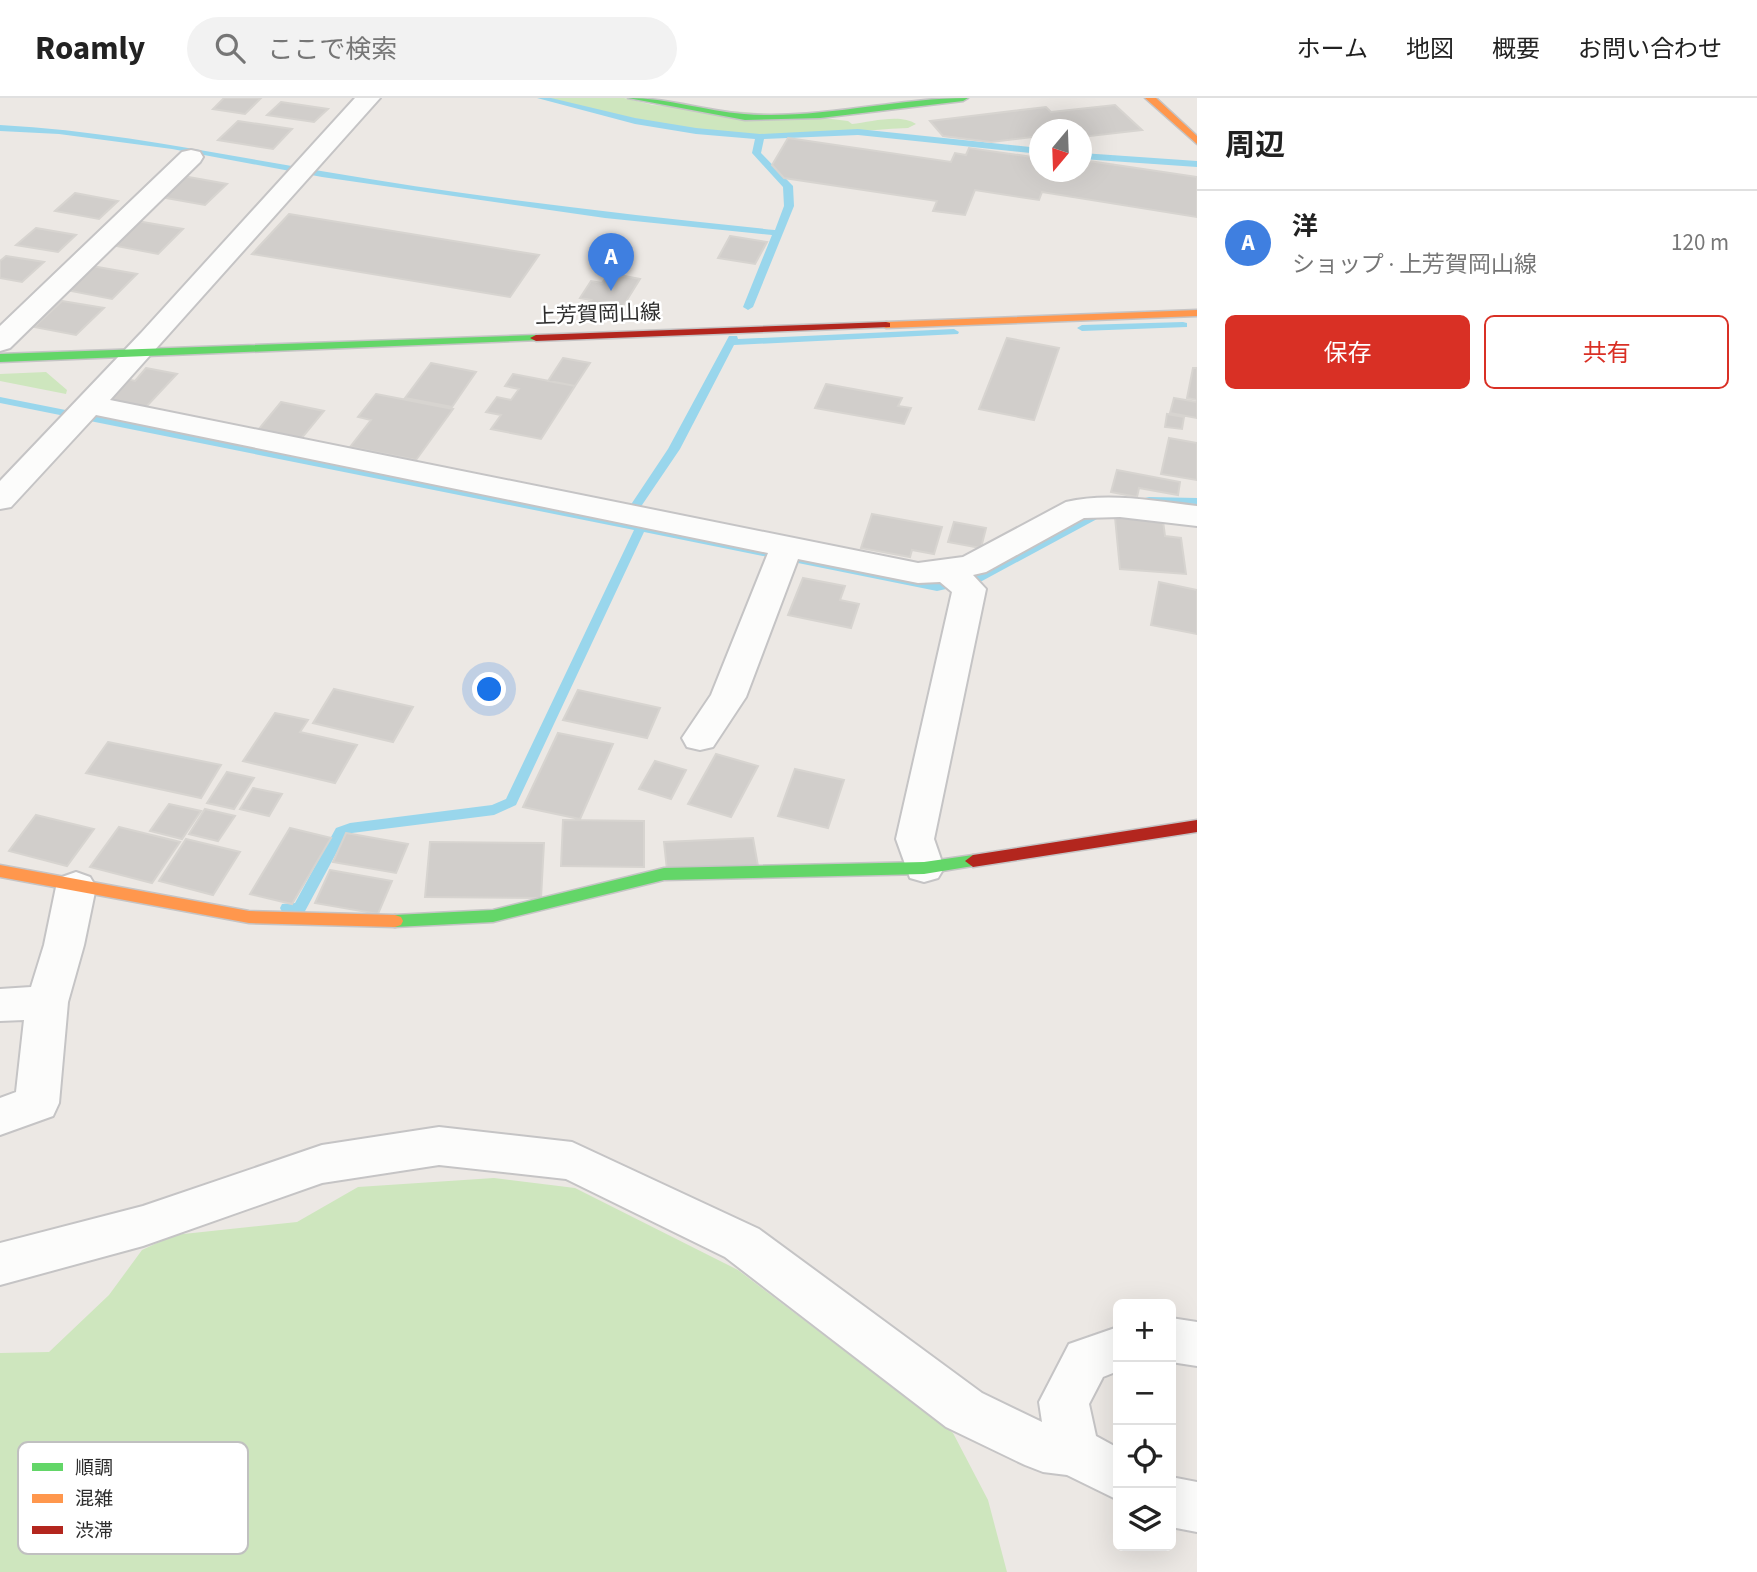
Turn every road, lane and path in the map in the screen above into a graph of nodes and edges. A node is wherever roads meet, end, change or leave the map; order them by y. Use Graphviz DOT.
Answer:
graph roads {
  1 [pos="368,98"];
  2 [pos="633,98"];
  3 [pos="963,98"];
  4 [pos="1150,98"];
  5 [pos="1197,141"];
  6 [pos="191,157"];
  7 [pos="1197,313"];
  8 [pos="0,342"];
  9 [pos="135,353"];
  10 [pos="0,358"];
  11 [pos="82,411"];
  12 [pos="0,500"];
  13 [pos="1197,516"];
  14 [pos="784,554"];
  15 [pos="958,579"];
  16 [pos="700,738"];
  17 [pos="1197,826"];
  18 [pos="924,868"];
  19 [pos="0,871"];
  20 [pos="76,887"];
  21 [pos="47,1002"];
  22 [pos="0,1005"];
  23 [pos="0,1117"];
  24 [pos="0,1264"];
  25 [pos="1176,1341"];
  26 [pos="1197,1344"];
  27 [pos="1113,1351"];
  28 [pos="1073,1451"];
  29 [pos="1113,1472"];
  30 [pos="1176,1503"];
  31 [pos="1197,1507"];
  1 -- 9 [label="street"];
  2 -- 3 [label="main road"];
  4 -- 5 [label="main road"];
  6 -- 8 [label="street"];
  7 -- 9 [label="main road, 上芳賀岡山線"];
  9 -- 10 [label="main road, 上芳賀岡山線"];
  9 -- 11 [label="street"];
  11 -- 12 [label="street"];
  11 -- 14 [label="street"];
  13 -- 15 [label="street"];
  14 -- 15 [label="street"];
  14 -- 16 [label="street"];
  15 -- 18 [label="street"];
  17 -- 18 [label="main road"];
  18 -- 20 [label="main road"];
  19 -- 20 [label="main road"];
  20 -- 21 [label="street"];
  21 -- 22 [label="street"];
  21 -- 23 [label="street"];
  24 -- 28 [label="street"];
  25 -- 26 [label="street"];
  27 -- 28 [label="street"];
  28 -- 29 [label="street"];
  30 -- 31 [label="street"];
}
